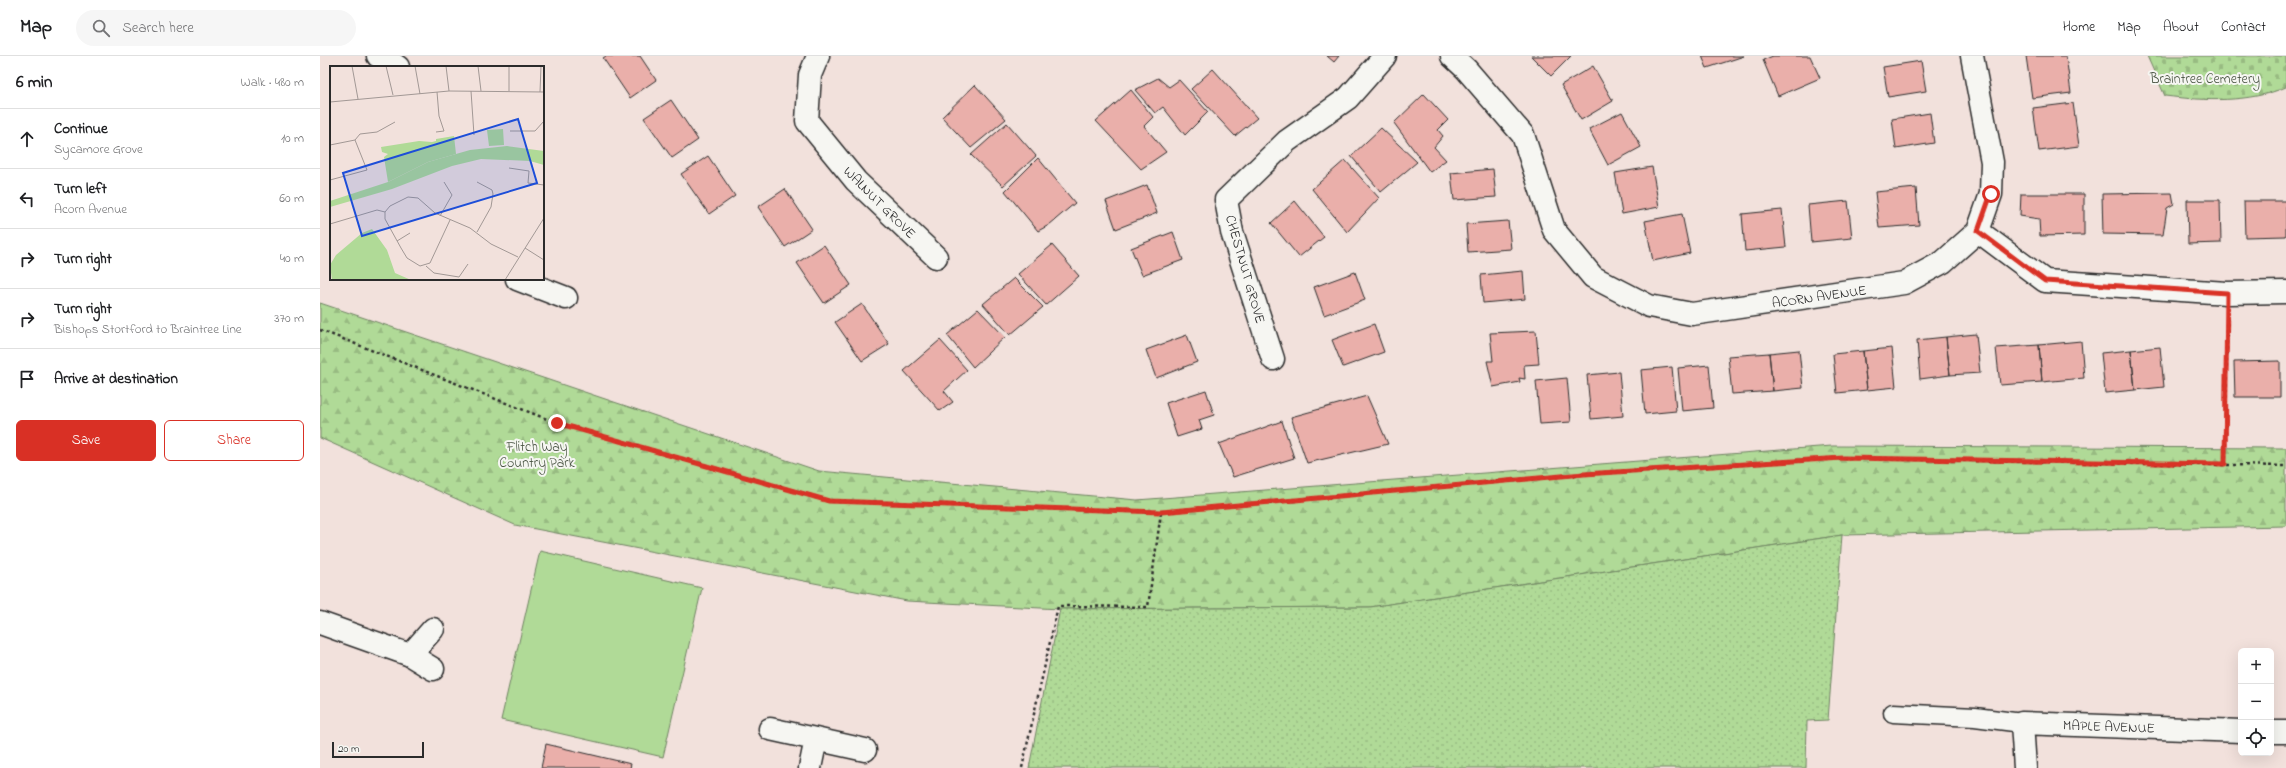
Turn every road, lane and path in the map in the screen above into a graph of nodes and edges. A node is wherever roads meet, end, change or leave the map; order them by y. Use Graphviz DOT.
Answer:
graph roads {
  1 [pos="378,56"];
  2 [pos="818,56"];
  3 [pos="1385,56"];
  4 [pos="1452,56"];
  5 [pos="1972,56"];
  6 [pos="397,66"];
  7 [pos="1978,231"];
  8 [pos="936,257"];
  9 [pos="520,280"];
  10 [pos="2286,292"];
  11 [pos="2227,293"];
  12 [pos="566,298"];
  13 [pos="320,330"];
  14 [pos="1273,359"];
  15 [pos="2225,464"];
  16 [pos="2286,466"];
  17 [pos="1161,512"];
  18 [pos="320,623"];
  19 [pos="433,629"];
  20 [pos="410,655"];
  21 [pos="433,669"];
  22 [pos="1893,713"];
  23 [pos="2022,723"];
  24 [pos="770,729"];
  25 [pos="2238,731"];
  26 [pos="2274,732"];
  27 [pos="2286,732"];
  28 [pos="816,739"];
  29 [pos="865,750"];
  30 [pos="810,768"];
  31 [pos="1022,768"];
  32 [pos="2025,768"];
  1 -- 6 [label="street"];
  2 -- 8 [label="street, WALNUT GROVE"];
  3 -- 14 [label="street, CHESTNUT GROVE"];
  4 -- 7 [label="street, ACORN AVENUE"];
  5 -- 7 [label="street"];
  7 -- 11 [label="street"];
  9 -- 12 [label="street"];
  10 -- 11 [label="street"];
  11 -- 15 [label="path"];
  13 -- 17 [label="path"];
  15 -- 16 [label="path"];
  15 -- 17 [label="path"];
  17 -- 31 [label="path"];
  18 -- 20 [label="street"];
  19 -- 20 [label="street"];
  20 -- 21 [label="street"];
  22 -- 23 [label="lane"];
  23 -- 25 [label="street, MAPLE AVENUE"];
  23 -- 32 [label="street"];
  24 -- 28 [label="street"];
  26 -- 27 [label="street"];
  28 -- 29 [label="street"];
  28 -- 30 [label="street"];
}
